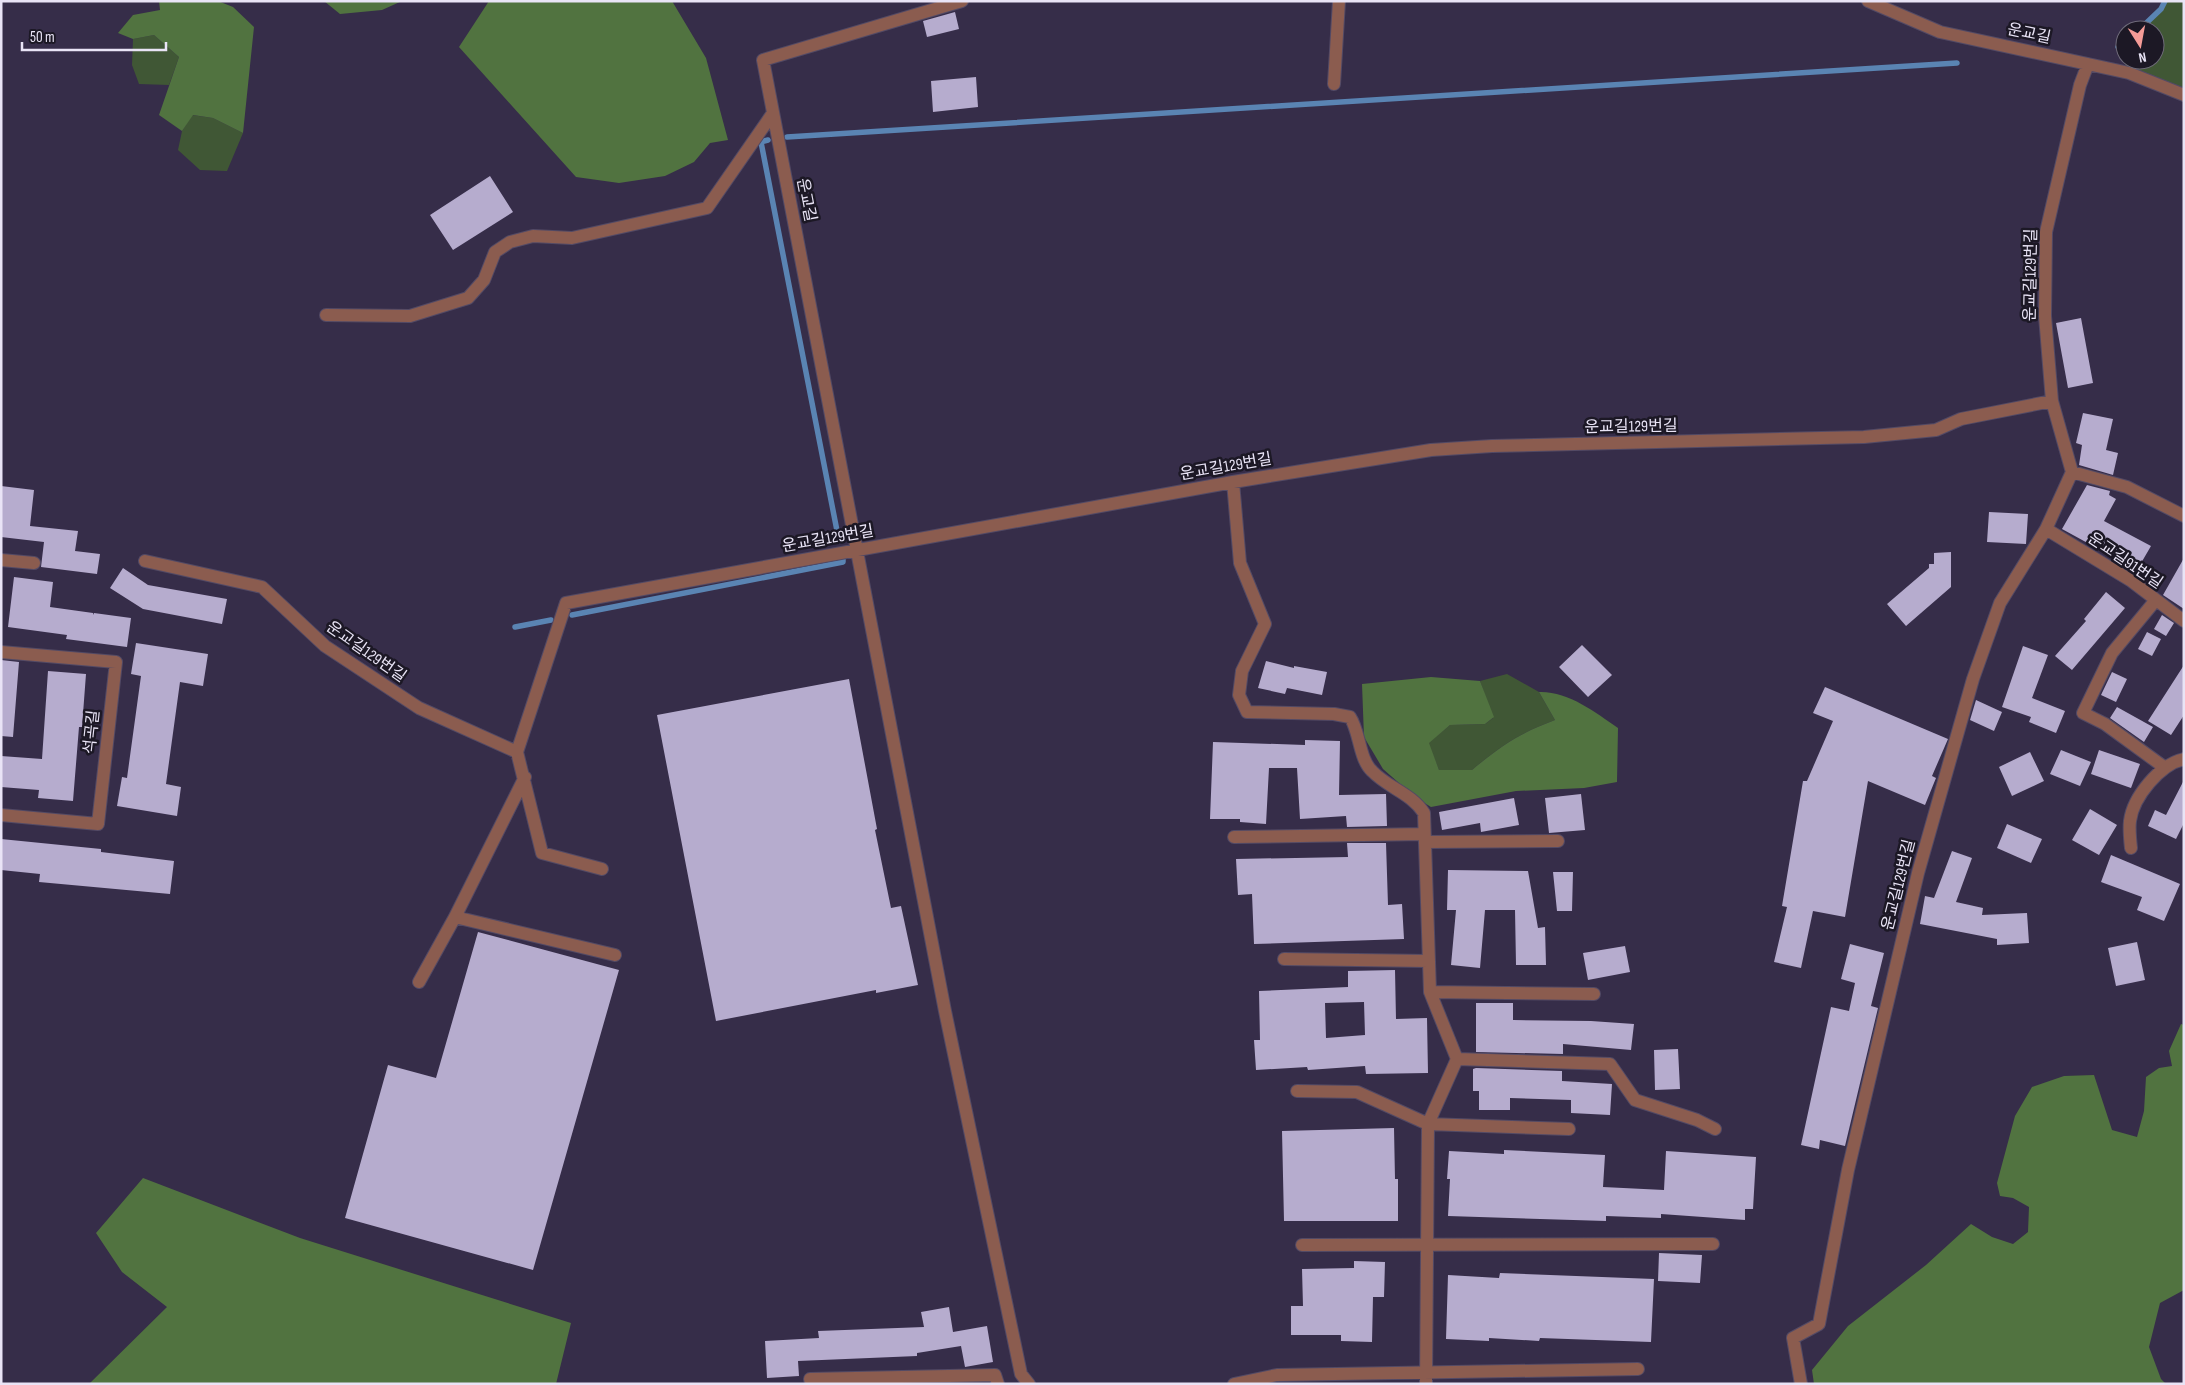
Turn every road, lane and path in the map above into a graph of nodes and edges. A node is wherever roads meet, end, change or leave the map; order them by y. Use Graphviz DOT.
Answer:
graph roads {
  1 [pos="962,1"];
  2 [pos="1339,1"];
  3 [pos="1868,1"];
  4 [pos="2088,64"];
  5 [pos="1334,84"];
  6 [pos="2184,95"];
  7 [pos="773,113"];
  8 [pos="326,315"];
  9 [pos="2052,401"];
  10 [pos="2072,472"];
  11 [pos="1233,482"];
  12 [pos="2184,516"];
  13 [pos="2046,529"];
  14 [pos="856,551"];
  15 [pos="1,560"];
  16 [pos="145,561"];
  17 [pos="34,562"];
  18 [pos="2155,601"];
  19 [pos="2184,622"];
  20 [pos="1,652"];
  21 [pos="517,752"];
  22 [pos="2184,759"];
  23 [pos="2164,767"];
  24 [pos="525,777"];
  25 [pos="1,815"];
  26 [pos="1234,837"];
  27 [pos="1425,838"];
  28 [pos="1558,841"];
  29 [pos="2131,848"];
  30 [pos="602,868"];
  31 [pos="455,917"];
  32 [pos="615,955"];
  33 [pos="1284,960"];
  34 [pos="1429,961"];
  35 [pos="419,982"];
  36 [pos="1430,992"];
  37 [pos="1594,994"];
  38 [pos="1456,1059"];
  39 [pos="1297,1091"];
  40 [pos="1428,1124"];
  41 [pos="1569,1129"];
  42 [pos="1715,1129"];
  43 [pos="1713,1244"];
  44 [pos="1302,1245"];
  45 [pos="1427,1245"];
  46 [pos="1638,1369"];
  47 [pos="1426,1378"];
  48 [pos="810,1379"];
  49 [pos="998,1384"];
  50 [pos="1029,1384"];
  51 [pos="1234,1384"];
  52 [pos="1801,1384"];
  1 -- 7 [label="street, 운교길"];
  2 -- 5 [label="street"];
  3 -- 4 [label="street, 운교길"];
  4 -- 6 [label="street, 운교길"];
  4 -- 9 [label="street, 운교길129번길"];
  7 -- 8 [label="street"];
  7 -- 14 [label="street, 운교길"];
  9 -- 10 [label="street, 운교길129번길"];
  9 -- 11 [label="street, 운교길129번길"];
  10 -- 12 [label="street"];
  10 -- 13 [label="street, 운교길129번길"];
  11 -- 14 [label="street, 운교길129번길"];
  11 -- 27 [label="street"];
  13 -- 18 [label="street, 운교길91번길"];
  13 -- 52 [label="street, 운교길129번길"];
  14 -- 21 [label="street, 운교길129번길"];
  14 -- 50 [label="street, 운교길"];
  15 -- 17 [label="street"];
  16 -- 21 [label="street, 운교길129번길"];
  18 -- 19 [label="street, 운교길91번길"];
  18 -- 23 [label="street"];
  20 -- 25 [label="street, 석곡길"];
  21 -- 24 [label="street"];
  22 -- 23 [label="street"];
  23 -- 29 [label="street"];
  24 -- 30 [label="street"];
  24 -- 31 [label="street"];
  26 -- 27 [label="street"];
  27 -- 28 [label="street"];
  27 -- 34 [label="street"];
  31 -- 32 [label="street"];
  31 -- 35 [label="street"];
  33 -- 34 [label="street"];
  34 -- 36 [label="street"];
  36 -- 37 [label="street"];
  36 -- 38 [label="street"];
  38 -- 40 [label="street"];
  38 -- 42 [label="street"];
  39 -- 40 [label="street"];
  40 -- 41 [label="street"];
  40 -- 45 [label="street"];
  43 -- 45 [label="street"];
  44 -- 45 [label="street"];
  45 -- 47 [label="street"];
  46 -- 47 [label="street"];
  47 -- 51 [label="street"];
  48 -- 49 [label="street"];
}
